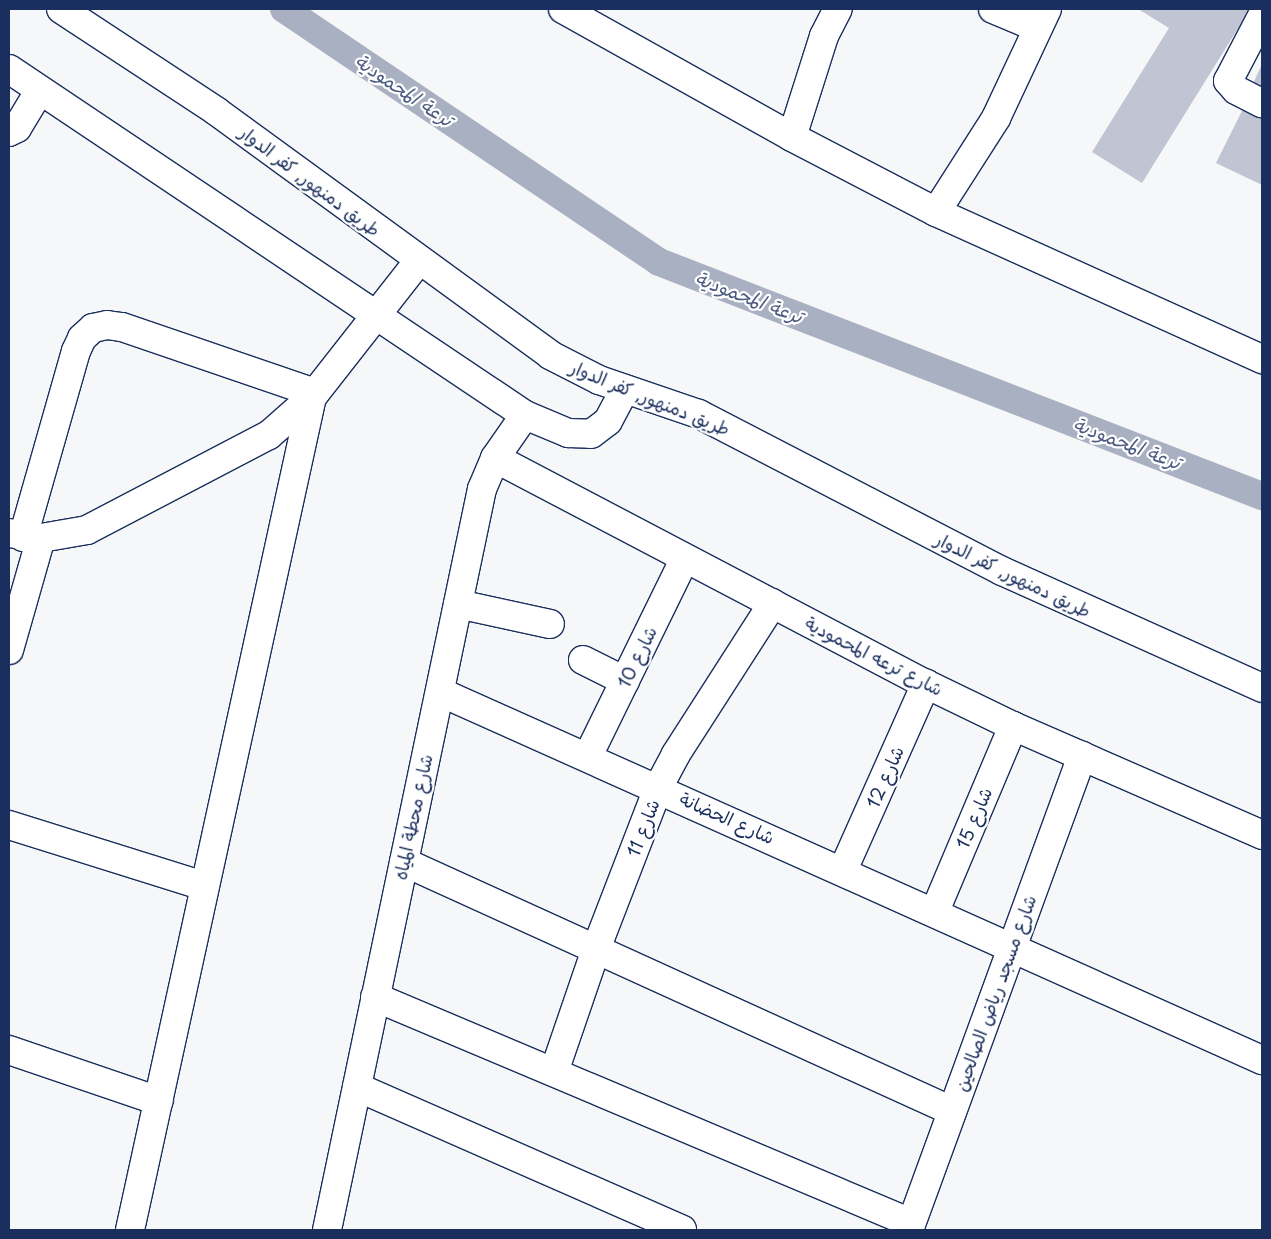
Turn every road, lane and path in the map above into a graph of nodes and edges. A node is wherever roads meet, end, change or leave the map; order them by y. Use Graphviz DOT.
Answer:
graph roads {
  1 [pos="61,9"];
  2 [pos="563,9"];
  3 [pos="993,9"];
  4 [pos="835,10"];
  5 [pos="1262,16"];
  6 [pos="1041,18"];
  7 [pos="9,69"];
  8 [pos="40,90"];
  9 [pos="1262,103"];
  10 [pos="9,132"];
  11 [pos="792,137"];
  12 [pos="936,212"];
  13 [pos="418,262"];
  14 [pos="376,318"];
  15 [pos="1262,359"];
  16 [pos="625,389"];
  17 [pos="313,395"];
  18 [pos="525,415"];
  19 [pos="495,458"];
  20 [pos="24,536"];
  21 [pos="685,558"];
  22 [pos="773,603"];
  23 [pos="458,604"];
  24 [pos="550,624"];
  25 [pos="9,650"];
  26 [pos="583,660"];
  27 [pos="625,681"];
  28 [pos="926,684"];
  29 [pos="1262,688"];
  30 [pos="440,692"];
  31 [pos="1013,726"];
  32 [pos="588,756"];
  33 [pos="1082,756"];
  34 [pos="658,788"];
  35 [pos="9,825"];
  36 [pos="1262,835"];
  37 [pos="404,862"];
  38 [pos="844,870"];
  39 [pos="204,886"];
  40 [pos="935,910"];
  41 [pos="1013,945"];
  42 [pos="596,949"];
  43 [pos="375,997"];
  44 [pos="9,1050"];
  45 [pos="1262,1060"];
  46 [pos="554,1072"];
  47 [pos="357,1087"];
  48 [pos="158,1101"];
  49 [pos="952,1111"];
  50 [pos="910,1226"];
  51 [pos="130,1230"];
  52 [pos="327,1230"];
  53 [pos="682,1230"];
  1 -- 13 [label="street, طريق دمنهور, كفر الدوار"];
  2 -- 11 [label="street"];
  3 -- 6 [label="street"];
  4 -- 11 [label="street"];
  5 -- 9 [label="street"];
  6 -- 12 [label="street"];
  7 -- 8 [label="street"];
  8 -- 10 [label="street"];
  8 -- 14 [label="street"];
  11 -- 12 [label="street"];
  12 -- 15 [label="street"];
  13 -- 14 [label="street"];
  13 -- 16 [label="street, طريق دمنهور, كفر الدوار"];
  14 -- 17 [label="street"];
  14 -- 18 [label="street"];
  16 -- 18 [label="street"];
  16 -- 29 [label="street, طريق دمنهور, كفر الدوار"];
  17 -- 20 [label="street"];
  17 -- 20 [label="street"];
  17 -- 39 [label="street"];
  18 -- 19 [label="street, شارع محطة المياه"];
  19 -- 21 [label="street, شارع ترعه المحمودية"];
  19 -- 23 [label="street, شارع محطة المياه"];
  20 -- 25 [label="street"];
  21 -- 22 [label="street, شارع ترعه المحمودية"];
  21 -- 27 [label="street, شارع 10"];
  22 -- 28 [label="street, شارع ترعه المحمودية"];
  22 -- 34 [label="street, شارع 11"];
  23 -- 24 [label="street"];
  23 -- 30 [label="street, شارع محطة المياه"];
  26 -- 27 [label="street"];
  27 -- 32 [label="street, شارع 10"];
  28 -- 31 [label="street, شارع ترعه المحمودية"];
  28 -- 38 [label="street, شارع 12"];
  30 -- 32 [label="street, شارع الحضانة"];
  30 -- 37 [label="street, شارع محطة المياه"];
  31 -- 33 [label="street, شارع ترعه المحمودية"];
  31 -- 40 [label="street, شارع 15"];
  32 -- 34 [label="street, شارع الحضانة"];
  33 -- 36 [label="street, شارع ترعه المحمودية"];
  33 -- 41 [label="street, شارع مسجد رياض الصالحين"];
  34 -- 38 [label="street, شارع الحضانة"];
  34 -- 42 [label="street, شارع 11"];
  35 -- 39 [label="street"];
  37 -- 42 [label="street"];
  37 -- 43 [label="street, شارع محطة المياه"];
  38 -- 40 [label="street, شارع الحضانة"];
  39 -- 48 [label="street"];
  40 -- 41 [label="street, شارع الحضانة"];
  41 -- 45 [label="street, شارع الحضانة"];
  41 -- 49 [label="street, شارع مسجد رياض الصالحين"];
  42 -- 46 [label="street, شارع 11"];
  42 -- 49 [label="street"];
  43 -- 46 [label="street"];
  43 -- 47 [label="street, شارع محطة المياه"];
  44 -- 48 [label="street"];
  46 -- 50 [label="street"];
  47 -- 52 [label="street, شارع محطة المياه"];
  47 -- 53 [label="street"];
  48 -- 51 [label="street"];
  49 -- 50 [label="street, شارع مسجد رياض الصالحين"];
}
